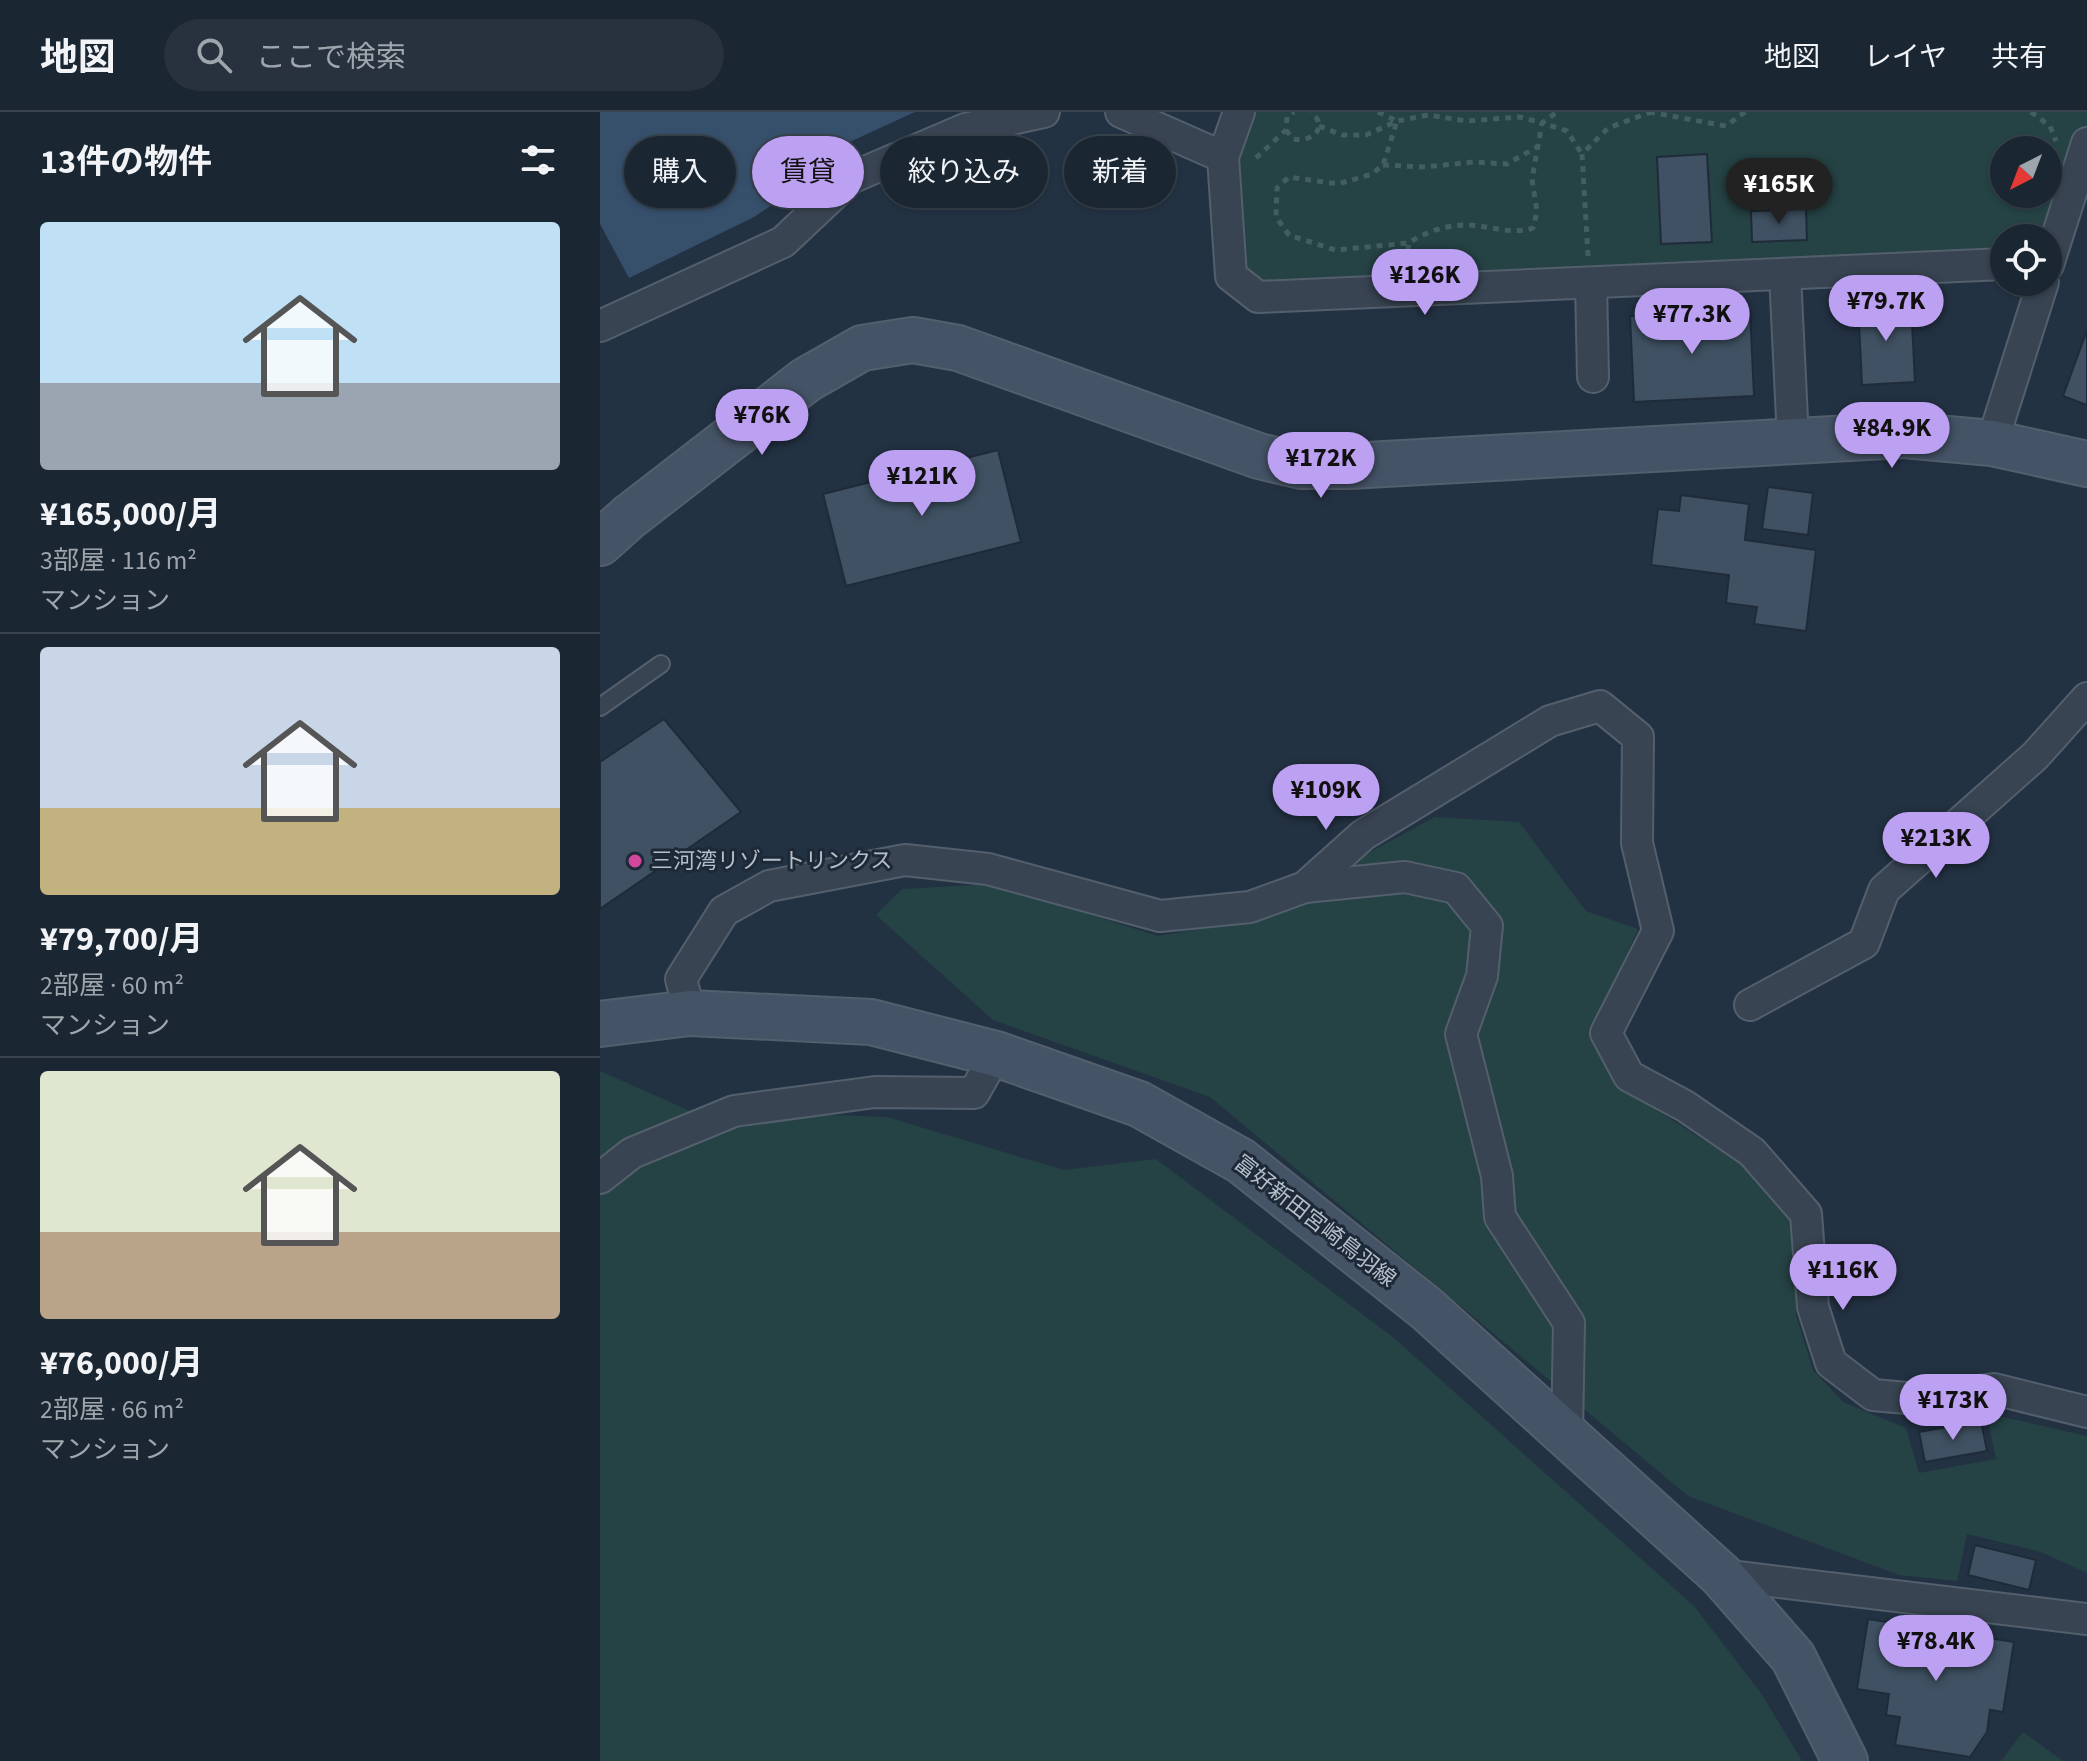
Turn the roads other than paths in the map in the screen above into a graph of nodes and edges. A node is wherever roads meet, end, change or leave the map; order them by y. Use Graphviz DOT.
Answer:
graph roads {
  1 [pos="1044,112"];
  2 [pos="1121,112"];
  3 [pos="1239,112"];
  4 [pos="2087,143"];
  5 [pos="1234,162"];
  6 [pos="2061,224"];
  7 [pos="1990,265"];
  8 [pos="1590,274"];
  9 [pos="1785,274"];
  10 [pos="2038,296"];
  11 [pos="600,326"];
  12 [pos="1593,377"];
  13 [pos="1793,440"];
  14 [pos="1992,443"];
  15 [pos="2087,464"];
  16 [pos="610,528"];
  17 [pos="661,664"];
  18 [pos="2087,698"];
  19 [pos="600,707"];
  20 [pos="1305,887"];
  21 [pos="1750,1005"];
  22 [pos="690,1013"];
  23 [pos="600,1024"];
  24 [pos="996,1054"];
  25 [pos="600,1178"];
  26 [pos="2087,1412"];
  27 [pos="1567,1435"];
  28 [pos="1721,1575"];
  29 [pos="2087,1619"];
  30 [pos="1845,1761"];
  1 -- 11 [label="street"];
  2 -- 5 [label="street"];
  3 -- 5 [label="street"];
  4 -- 6 [label="street"];
  5 -- 8 [label="street"];
  7 -- 9 [label="street"];
  8 -- 9 [label="street"];
  8 -- 12 [label="street"];
  9 -- 13 [label="street"];
  10 -- 14 [label="street"];
  13 -- 14 [label="street"];
  13 -- 16 [label="street"];
  14 -- 15 [label="street"];
  17 -- 19 [label="lane"];
  18 -- 21 [label="street"];
  20 -- 22 [label="street"];
  20 -- 26 [label="street"];
  20 -- 27 [label="street"];
  22 -- 23 [label="street, 富好新田宮崎鳥羽線"];
  22 -- 24 [label="street, 富好新田宮崎鳥羽線"];
  24 -- 25 [label="street"];
  24 -- 27 [label="street, 富好新田宮崎鳥羽線"];
  27 -- 28 [label="street, 富好新田宮崎鳥羽線"];
  28 -- 29 [label="street"];
  28 -- 30 [label="street, 富好新田宮崎鳥羽線"];
}
